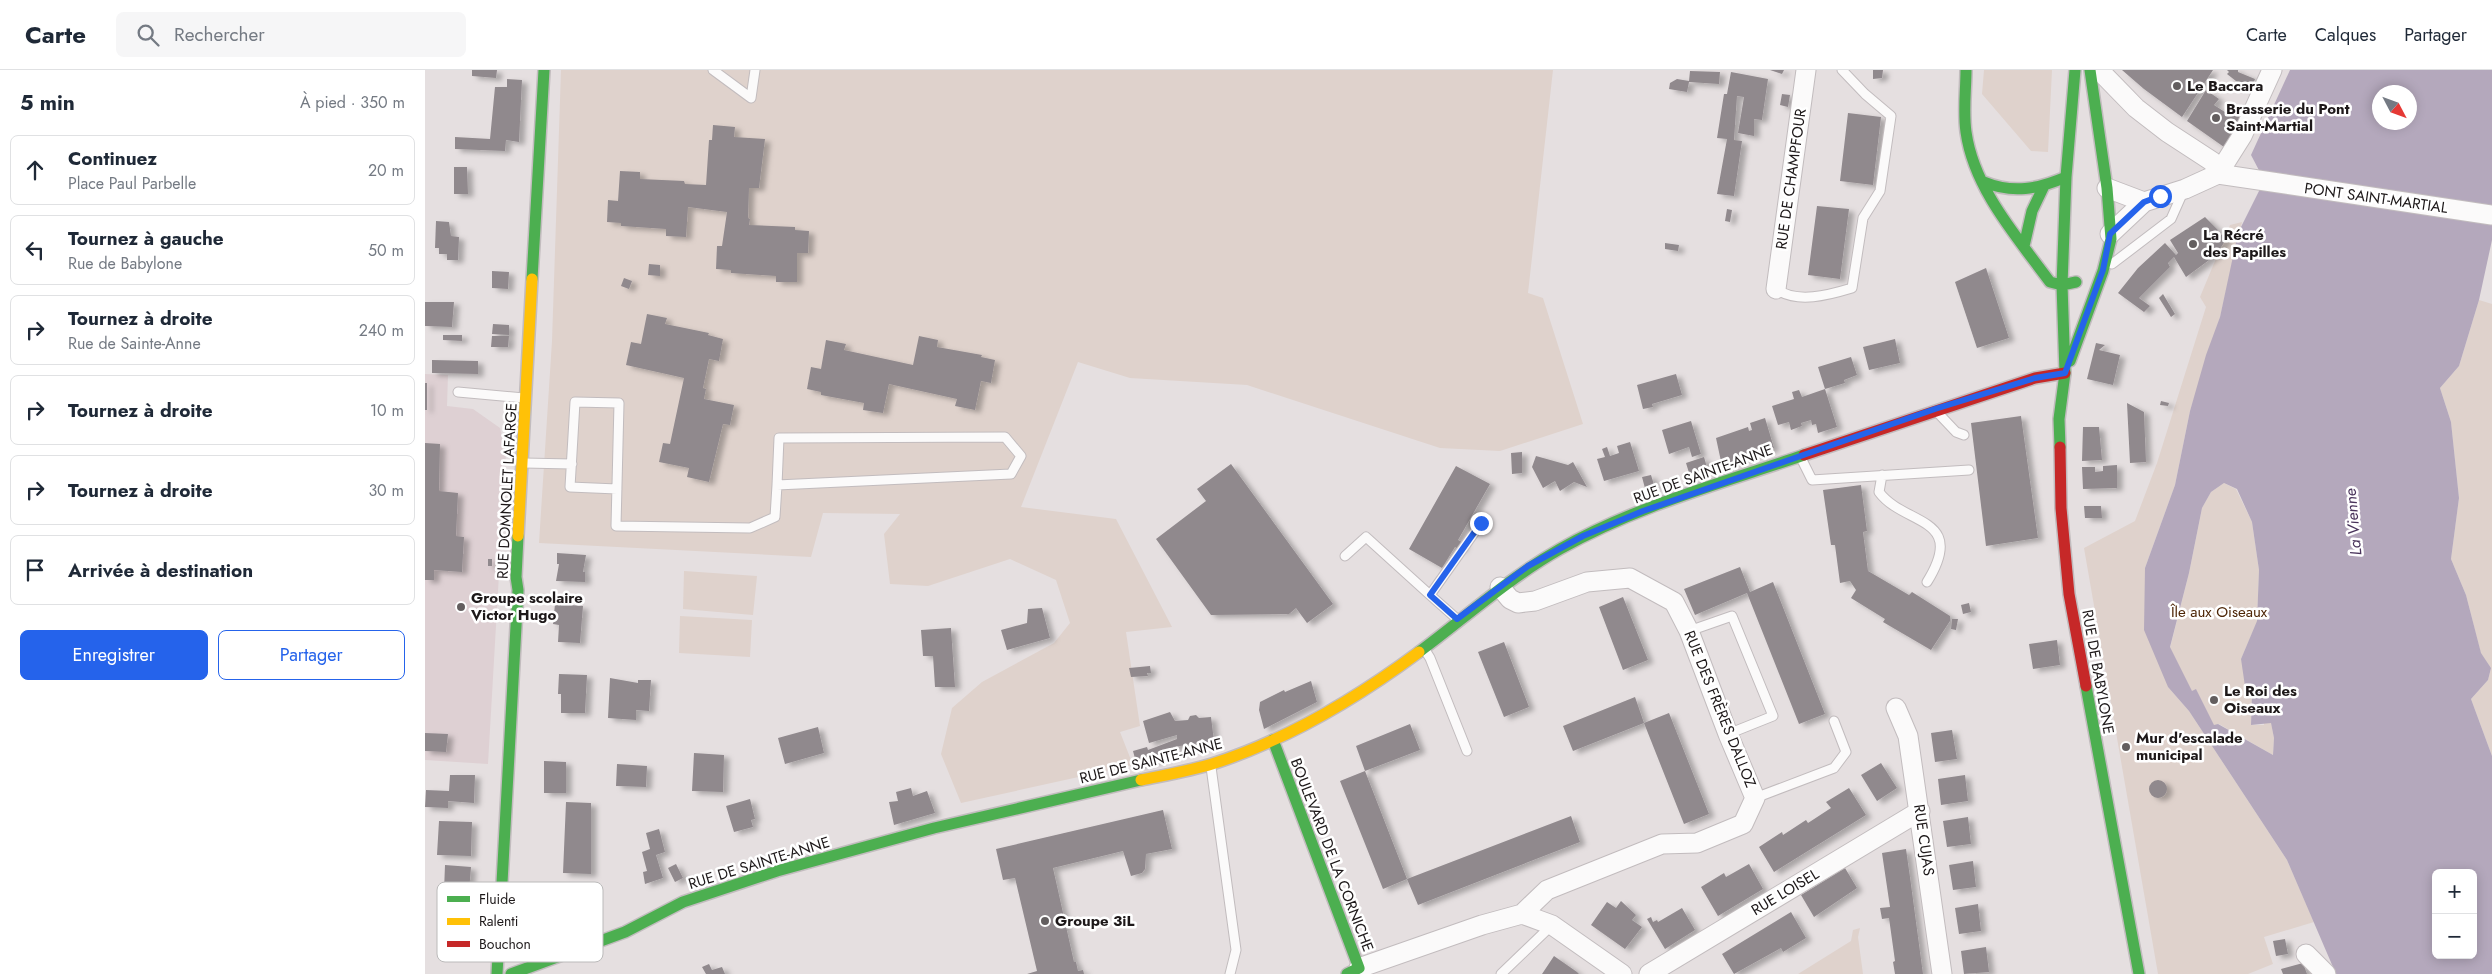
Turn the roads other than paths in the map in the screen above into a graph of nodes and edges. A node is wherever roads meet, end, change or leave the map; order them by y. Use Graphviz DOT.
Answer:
graph roads {
  1 [pos="544,70"];
  2 [pos="713,70"];
  3 [pos="755,70"];
  4 [pos="1806,70"];
  5 [pos="1842,70"];
  6 [pos="1966,70"];
  7 [pos="2075,70"];
  8 [pos="2090,70"];
  9 [pos="2099,70"];
  10 [pos="2271,70"];
  11 [pos="2217,174"];
  12 [pos="2070,178"];
  13 [pos="1983,182"];
  14 [pos="2099,186"];
  15 [pos="2043,188"];
  16 [pos="2185,188"];
  17 [pos="2144,202"];
  18 [pos="2492,215"];
  19 [pos="2110,234"];
  20 [pos="2024,246"];
  21 [pos="2103,270"];
  22 [pos="2062,285"];
  23 [pos="1776,289"];
  24 [pos="2065,373"];
  25 [pos="458,392"];
  26 [pos="527,398"];
  27 [pos="1935,409"];
  28 [pos="1964,435"];
  29 [pos="1800,456"];
  30 [pos="521,462"];
  31 [pos="572,464"];
  32 [pos="1969,470"];
  33 [pos="1882,475"];
  34 [pos="777,485"];
  35 [pos="617,489"];
  36 [pos="1481,523"];
  37 [pos="1345,556"];
  38 [pos="1927,582"];
  39 [pos="1500,587"];
  40 [pos="1430,595"];
  41 [pos="1457,619"];
  42 [pos="1689,631"];
  43 [pos="1424,648"];
  44 [pos="1896,708"];
  45 [pos="1834,721"];
  46 [pos="1728,734"];
  47 [pos="1273,740"];
  48 [pos="1467,751"];
  49 [pos="1211,764"];
  50 [pos="1755,798"];
  51 [pos="1920,811"];
  52 [pos="502,882"];
  53 [pos="1522,914"];
  54 [pos="1552,925"];
  55 [pos="603,940"];
  56 [pos="2307,954"];
  57 [pos="544,962"];
  58 [pos="1353,971"];
  59 [pos="511,974"];
  60 [pos="1230,974"];
  61 [pos="1501,974"];
  62 [pos="1623,974"];
  63 [pos="1649,974"];
  64 [pos="1942,974"];
  65 [pos="2139,974"];
  66 [pos="2326,974"];
  1 -- 26 [label="street, RUE DOMNOLET LAFARGE"];
  2 -- 3 [label="lane"];
  4 -- 23 [label="street, RUE DE CHAMPFOUR"];
  5 -- 23 [label="lane"];
  6 -- 13 [label="street"];
  7 -- 12 [label="street, RUE DE BABYLONE"];
  8 -- 14 [label="street, RUE DE BABYLONE"];
  9 -- 11 [label="street"];
  10 -- 11 [label="street"];
  11 -- 16 [label="street"];
  11 -- 18 [label="street, PONT SAINT-MARTIAL"];
  12 -- 15 [label="street"];
  12 -- 22 [label="street, RUE DE BABYLONE"];
  13 -- 15 [label="street"];
  13 -- 20 [label="street"];
  14 -- 17 [label="street"];
  14 -- 19 [label="street, RUE DE BABYLONE"];
  15 -- 20 [label="street"];
  16 -- 17 [label="street"];
  16 -- 21 [label="lane"];
  17 -- 19 [label="street"];
  19 -- 21 [label="street, RUE DE BABYLONE"];
  20 -- 22 [label="street"];
  21 -- 22 [label="street"];
  21 -- 24 [label="street, RUE DE BABYLONE"];
  22 -- 24 [label="street, RUE DE BABYLONE"];
  24 -- 27 [label="street, RUE DE SAINTE-ANNE"];
  24 -- 65 [label="street, RUE DE BABYLONE"];
  25 -- 26 [label="lane"];
  26 -- 30 [label="street, RUE DOMNOLET LAFARGE"];
  27 -- 28 [label="lane"];
  27 -- 29 [label="street, RUE DE SAINTE-ANNE"];
  29 -- 33 [label="lane"];
  29 -- 39 [label="street, RUE DE SAINTE-ANNE"];
  30 -- 31 [label="lane"];
  30 -- 52 [label="street, RUE DOMNOLET LAFARGE"];
  31 -- 35 [label="lane"];
  31 -- 35 [label="lane"];
  32 -- 33 [label="lane"];
  33 -- 38 [label="lane"];
  34 -- 34 [label="lane"];
  34 -- 35 [label="lane"];
  36 -- 40 [label="lane"];
  37 -- 40 [label="lane"];
  39 -- 41 [label="street, RUE DE SAINTE-ANNE"];
  39 -- 42 [label="street, RUE DES FRÈRES DALLOZ"];
  40 -- 41 [label="lane"];
  41 -- 43 [label="street, RUE DE SAINTE-ANNE"];
  42 -- 46 [label="street, RUE DES FRÈRES DALLOZ"];
  42 -- 46 [label="lane"];
  43 -- 47 [label="street, RUE DE SAINTE-ANNE"];
  43 -- 48 [label="lane"];
  44 -- 51 [label="street, RUE CUJAS"];
  45 -- 50 [label="lane"];
  46 -- 50 [label="street, RUE DES FRÈRES DALLOZ"];
  47 -- 49 [label="street, RUE DE SAINTE-ANNE"];
  47 -- 58 [label="street, BOULEVARD DE LA CORNICHE"];
  49 -- 55 [label="street, RUE DE SAINTE-ANNE"];
  49 -- 60 [label="lane"];
  50 -- 53 [label="street, RUE DES FRÈRES DALLOZ"];
  51 -- 63 [label="street, RUE LOISEL"];
  51 -- 64 [label="street, RUE CUJAS"];
  53 -- 54 [label="street"];
  53 -- 58 [label="street"];
  54 -- 61 [label="lane"];
  54 -- 62 [label="street"];
  56 -- 66 [label="street"];
  57 -- 59 [label="street, RUE DE SAINTE-ANNE"];
}
